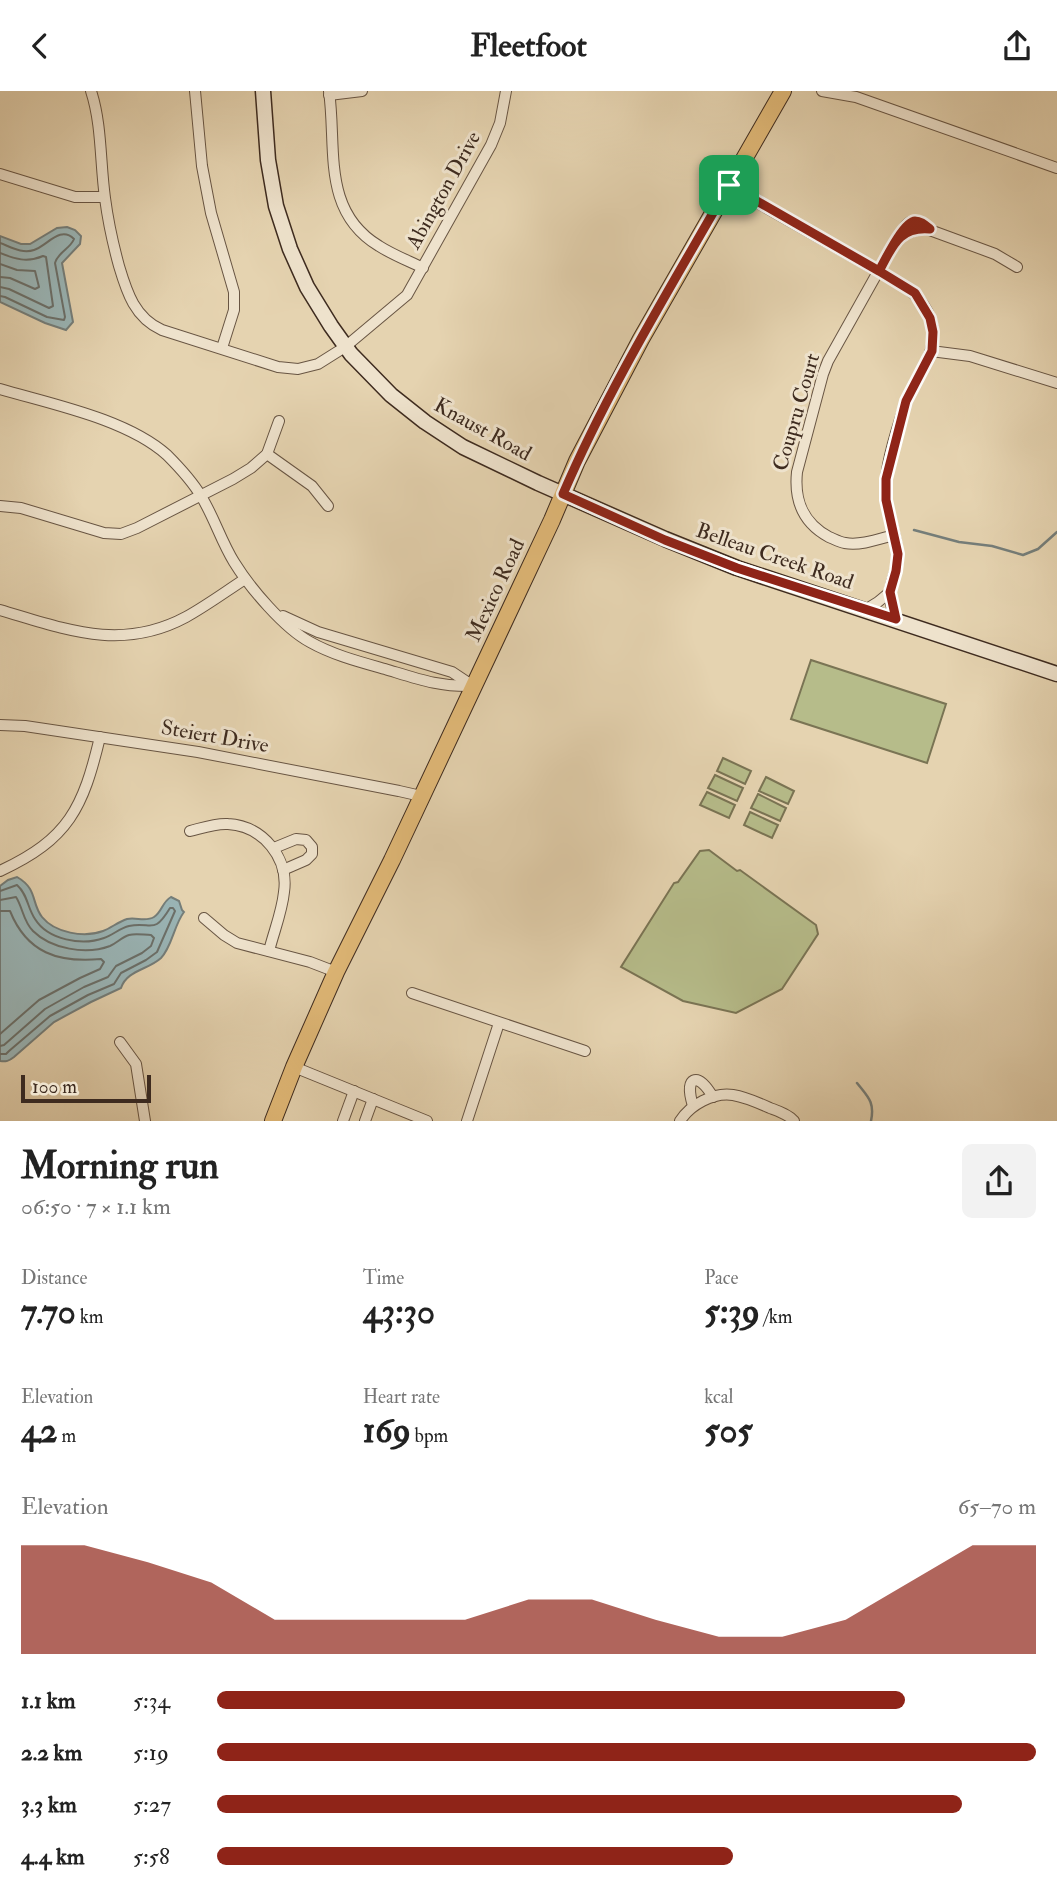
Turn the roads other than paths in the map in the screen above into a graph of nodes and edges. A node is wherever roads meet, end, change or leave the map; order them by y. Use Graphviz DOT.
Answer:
graph roads {
  1 [pos="91,91"];
  2 [pos="195,91"];
  3 [pos="262,91"];
  4 [pos="362,91"];
  5 [pos="506,91"];
  6 [pos="783,91"];
  7 [pos="822,91"];
  8 [pos="329,93"];
  9 [pos="1057,168"];
  10 [pos="0,174"];
  11 [pos="729,185"];
  12 [pos="104,197"];
  13 [pos="1017,267"];
  14 [pos="423,268"];
  15 [pos="879,271"];
  16 [pos="345,347"];
  17 [pos="222,348"];
  18 [pos="932,351"];
  19 [pos="1057,383"];
  20 [pos="0,389"];
  21 [pos="279,421"];
  22 [pos="267,454"];
  23 [pos="563,494"];
  24 [pos="201,495"];
  25 [pos="0,506"];
  26 [pos="328,506"];
  27 [pos="894,535"];
  28 [pos="245,579"];
  29 [pos="890,592"];
  30 [pos="0,610"];
  31 [pos="865,610"];
  32 [pos="276,613"];
  33 [pos="896,619"];
  34 [pos="1057,674"];
  35 [pos="473,686"];
  36 [pos="0,725"];
  37 [pos="100,737"];
  38 [pos="421,796"];
  39 [pos="190,831"];
  40 [pos="274,848"];
  41 [pos="284,870"];
  42 [pos="0,871"];
  43 [pos="204,918"];
  44 [pos="269,951"];
  45 [pos="336,972"];
  46 [pos="412,993"];
  47 [pos="499,1023"];
  48 [pos="120,1042"];
  49 [pos="585,1051"];
  50 [pos="294,1067"];
  51 [pos="354,1091"];
  52 [pos="713,1097"];
  53 [pos="373,1099"];
  54 [pos="693,1106"];
  55 [pos="145,1121"];
  56 [pos="273,1121"];
  57 [pos="343,1121"];
  58 [pos="365,1121"];
  59 [pos="427,1121"];
  60 [pos="467,1121"];
  61 [pos="680,1121"];
  62 [pos="794,1121"];
  1 -- 12 [label="street, Abington Drive"];
  2 -- 17 [label="street"];
  3 -- 16 [label="main road, Knaust Road"];
  4 -- 8 [label="street"];
  5 -- 14 [label="street, Abington Drive"];
  6 -- 11 [label="main road, Mexico Road"];
  7 -- 9 [label="street"];
  8 -- 14 [label="street, Abington Drive"];
  10 -- 12 [label="street"];
  11 -- 15 [label="street"];
  11 -- 23 [label="main road, Mexico Road"];
  12 -- 17 [label="street, Abington Drive"];
  13 -- 15 [label="street, Coupru Court"];
  14 -- 16 [label="street, Abington Drive"];
  15 -- 18 [label="street"];
  15 -- 27 [label="street, Coupru Court"];
  16 -- 17 [label="street, Abington Drive"];
  16 -- 23 [label="main road, Knaust Road"];
  18 -- 19 [label="street"];
  18 -- 27 [label="street"];
  20 -- 24 [label="street"];
  21 -- 22 [label="street"];
  22 -- 24 [label="street"];
  22 -- 26 [label="street"];
  23 -- 31 [label="main road, Belleau Creek Road"];
  23 -- 35 [label="main road, Mexico Road"];
  24 -- 25 [label="street"];
  24 -- 28 [label="street"];
  27 -- 29 [label="street"];
  28 -- 30 [label="street"];
  28 -- 32 [label="street"];
  29 -- 31 [label="street"];
  29 -- 33 [label="street"];
  31 -- 33 [label="main road, Belleau Creek Road"];
  32 -- 35 [label="street"];
  32 -- 35 [label="street"];
  33 -- 34 [label="main road, Belleau Creek Road"];
  35 -- 38 [label="main road, Mexico Road"];
  36 -- 37 [label="street, Steiert Drive"];
  37 -- 38 [label="street, Steiert Drive"];
  37 -- 42 [label="street"];
  38 -- 45 [label="main road, Mexico Road"];
  39 -- 40 [label="street"];
  40 -- 41 [label="street"];
  40 -- 41 [label="street"];
  41 -- 44 [label="street"];
  43 -- 44 [label="street"];
  44 -- 45 [label="street"];
  45 -- 50 [label="main road, Mexico Road"];
  46 -- 47 [label="street"];
  47 -- 49 [label="street"];
  47 -- 60 [label="street"];
  48 -- 55 [label="street"];
  50 -- 51 [label="street"];
  50 -- 56 [label="main road, Mexico Road"];
  51 -- 53 [label="street"];
  51 -- 57 [label="street"];
  52 -- 54 [label="street"];
  52 -- 54 [label="street"];
  52 -- 62 [label="street"];
  53 -- 58 [label="street"];
  53 -- 59 [label="street"];
  54 -- 61 [label="street"];
}
